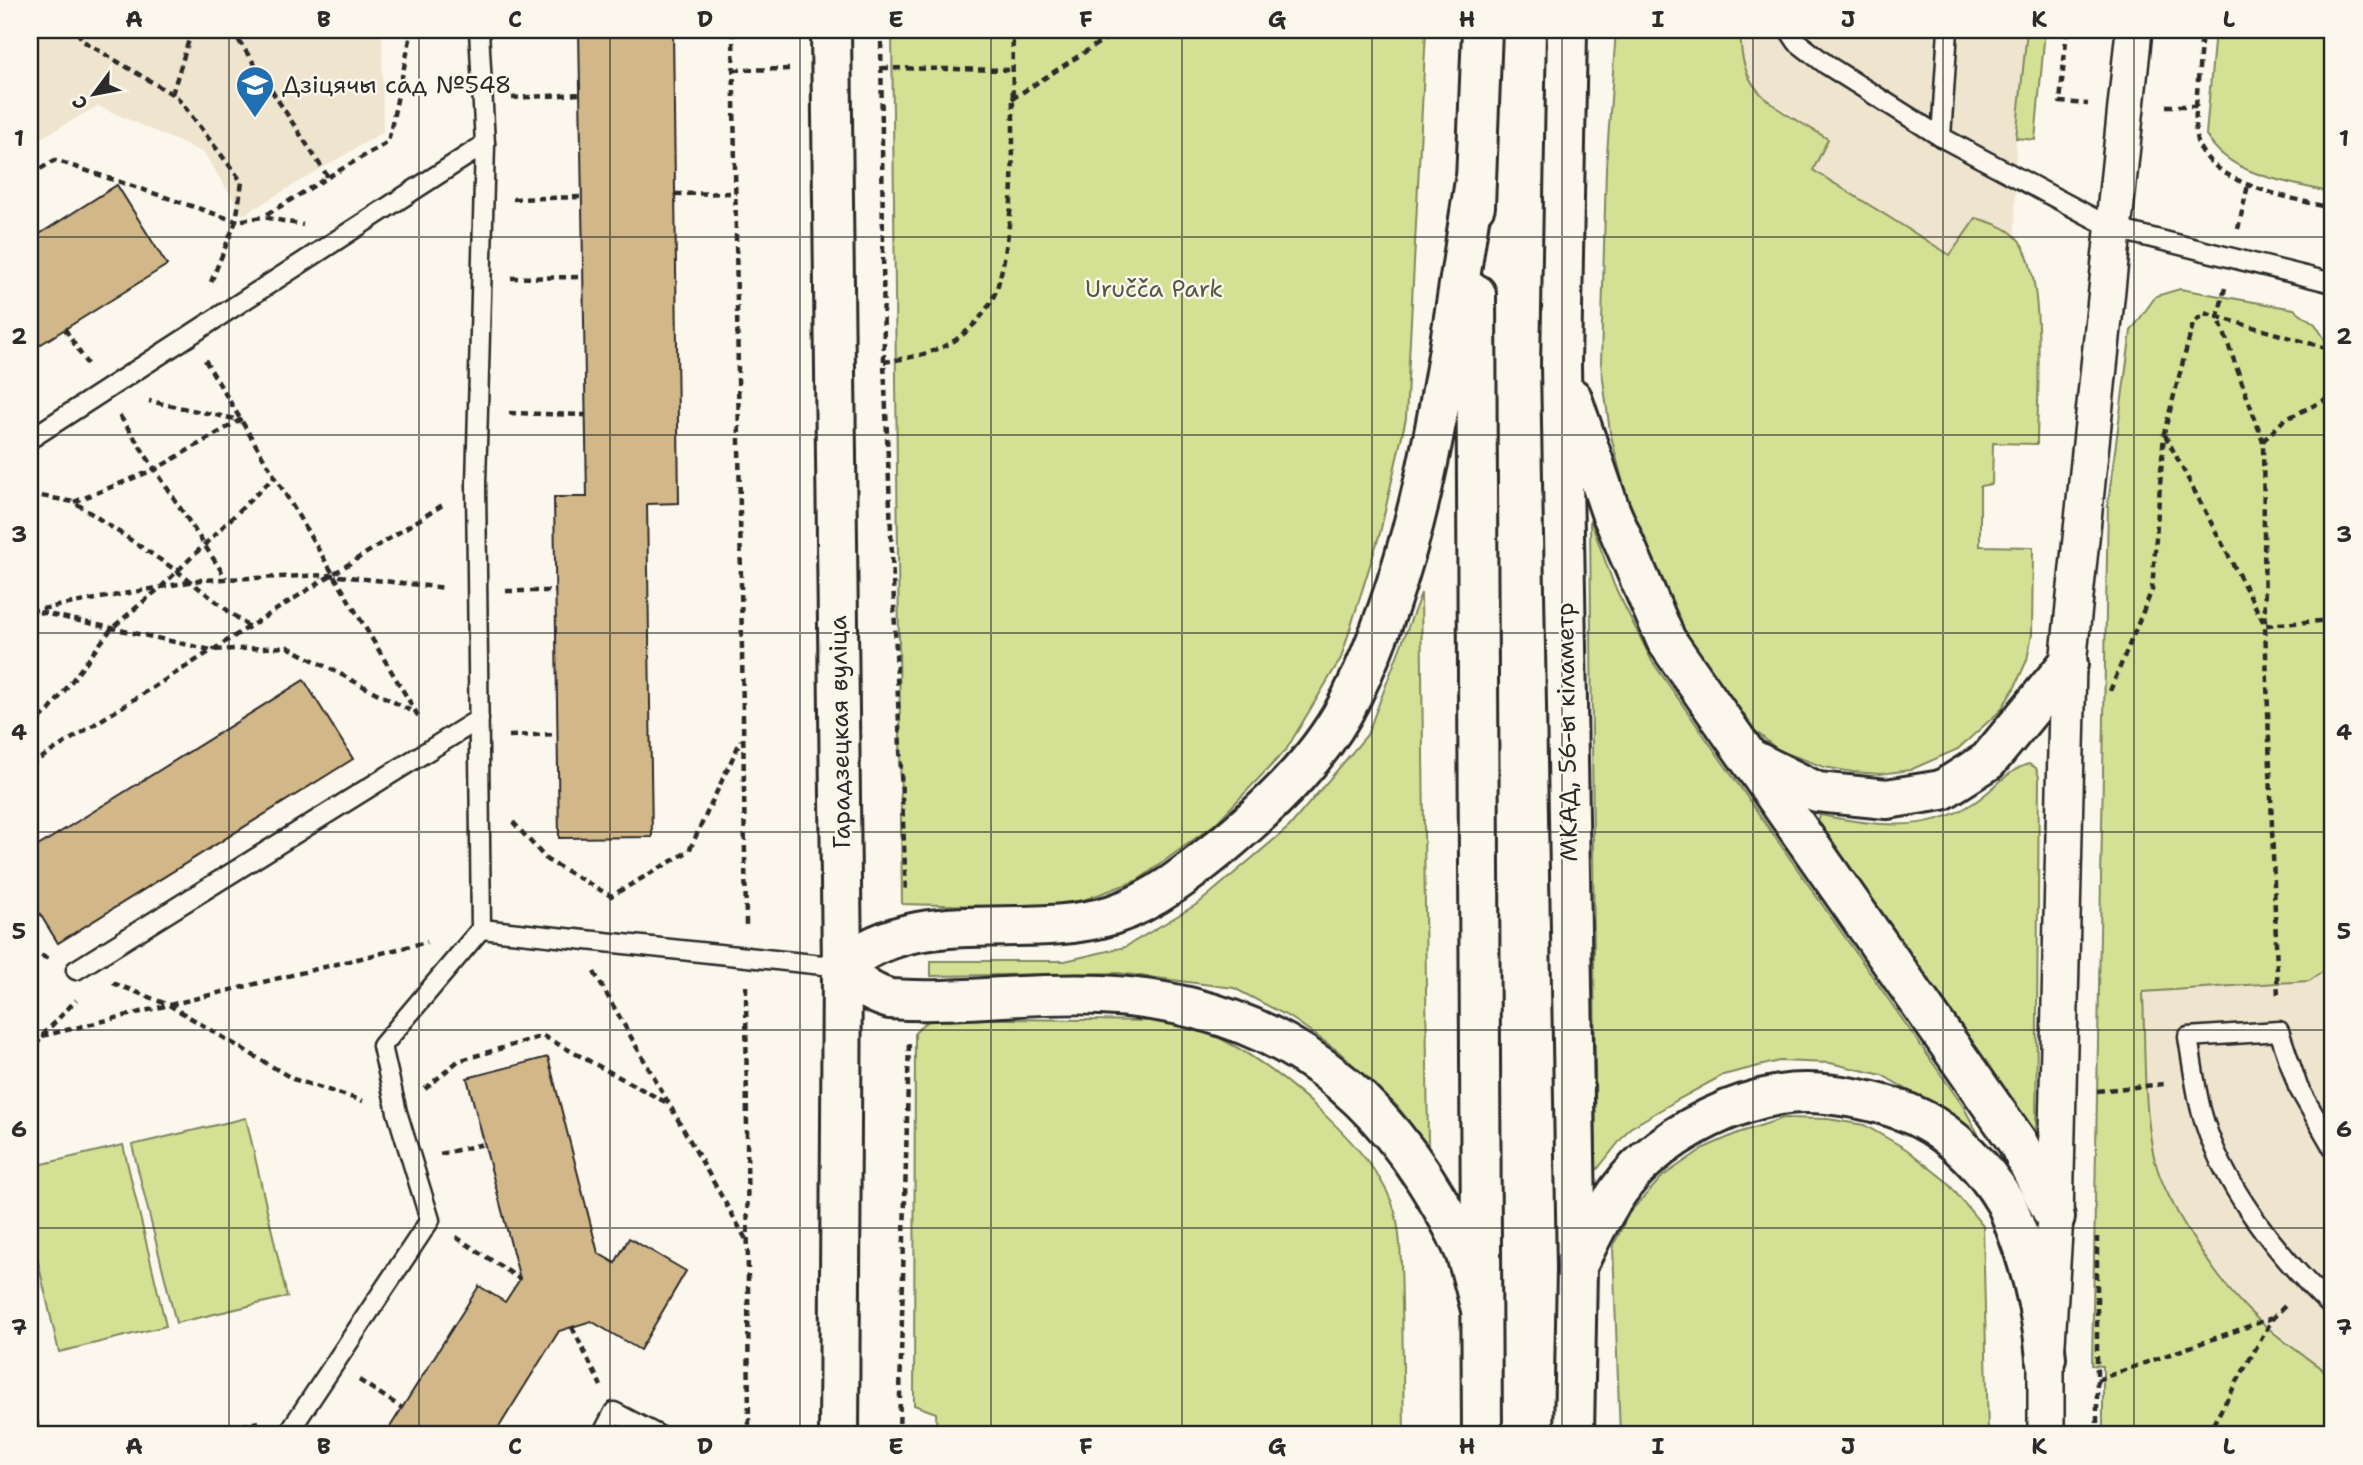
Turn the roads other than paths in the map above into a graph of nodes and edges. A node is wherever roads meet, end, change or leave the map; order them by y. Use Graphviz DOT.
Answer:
graph roads {
  1 [pos="479,30"];
  2 [pos="831,30"];
  3 [pos="1482,30"];
  4 [pos="1567,30"];
  5 [pos="1789,30"];
  6 [pos="1948,30"];
  7 [pos="2134,30"];
  8 [pos="1941,137"];
  9 [pos="485,144"];
  10 [pos="1475,181"];
  11 [pos="2112,228"];
  12 [pos="2333,283"];
  13 [pos="1561,366"];
  14 [pos="30,439"];
  15 [pos="2068,664"];
  16 [pos="479,728"];
  17 [pos="1750,759"];
  18 [pos="481,929"];
  19 [pos="842,967"];
  20 [pos="76,970"];
  21 [pos="2333,1148"];
  22 [pos="2054,1217"];
  23 [pos="1577,1268"];
  24 [pos="1480,1306"];
  25 [pos="2333,1308"];
  26 [pos="2046,1358"];
  27 [pos="287,1435"];
  28 [pos="602,1435"];
  29 [pos="658,1435"];
  30 [pos="839,1435"];
  31 [pos="1482,1435"];
  32 [pos="1574,1435"];
  33 [pos="2046,1435"];
  1 -- 9 [label="lane"];
  2 -- 19 [label="main road, Гарадзецкая вуліца"];
  3 -- 10 [label="main road"];
  4 -- 13 [label="main road, МКАД, 56-ы кіламетр"];
  5 -- 8 [label="lane"];
  6 -- 8 [label="lane"];
  7 -- 11 [label="street"];
  8 -- 11 [label="lane"];
  9 -- 14 [label="lane"];
  9 -- 16 [label="lane"];
  10 -- 19 [label="main road"];
  10 -- 24 [label="main road"];
  11 -- 12 [label="lane"];
  11 -- 15 [label="street"];
  13 -- 17 [label="main road"];
  13 -- 23 [label="main road, МКАД, 56-ы кіламетр"];
  15 -- 17 [label="main road"];
  15 -- 22 [label="street"];
  16 -- 18 [label="lane"];
  16 -- 20 [label="lane"];
  17 -- 22 [label="main road"];
  18 -- 19 [label="lane"];
  18 -- 27 [label="lane"];
  19 -- 24 [label="main road"];
  19 -- 30 [label="main road, Гарадзецкая вуліца"];
  21 -- 25 [label="lane"];
  22 -- 26 [label="street"];
  23 -- 26 [label="main road"];
  23 -- 32 [label="main road, МКАД, 56-ы кіламетр"];
  24 -- 31 [label="main road"];
  26 -- 33 [label="street"];
  28 -- 29 [label="lane"];
}
